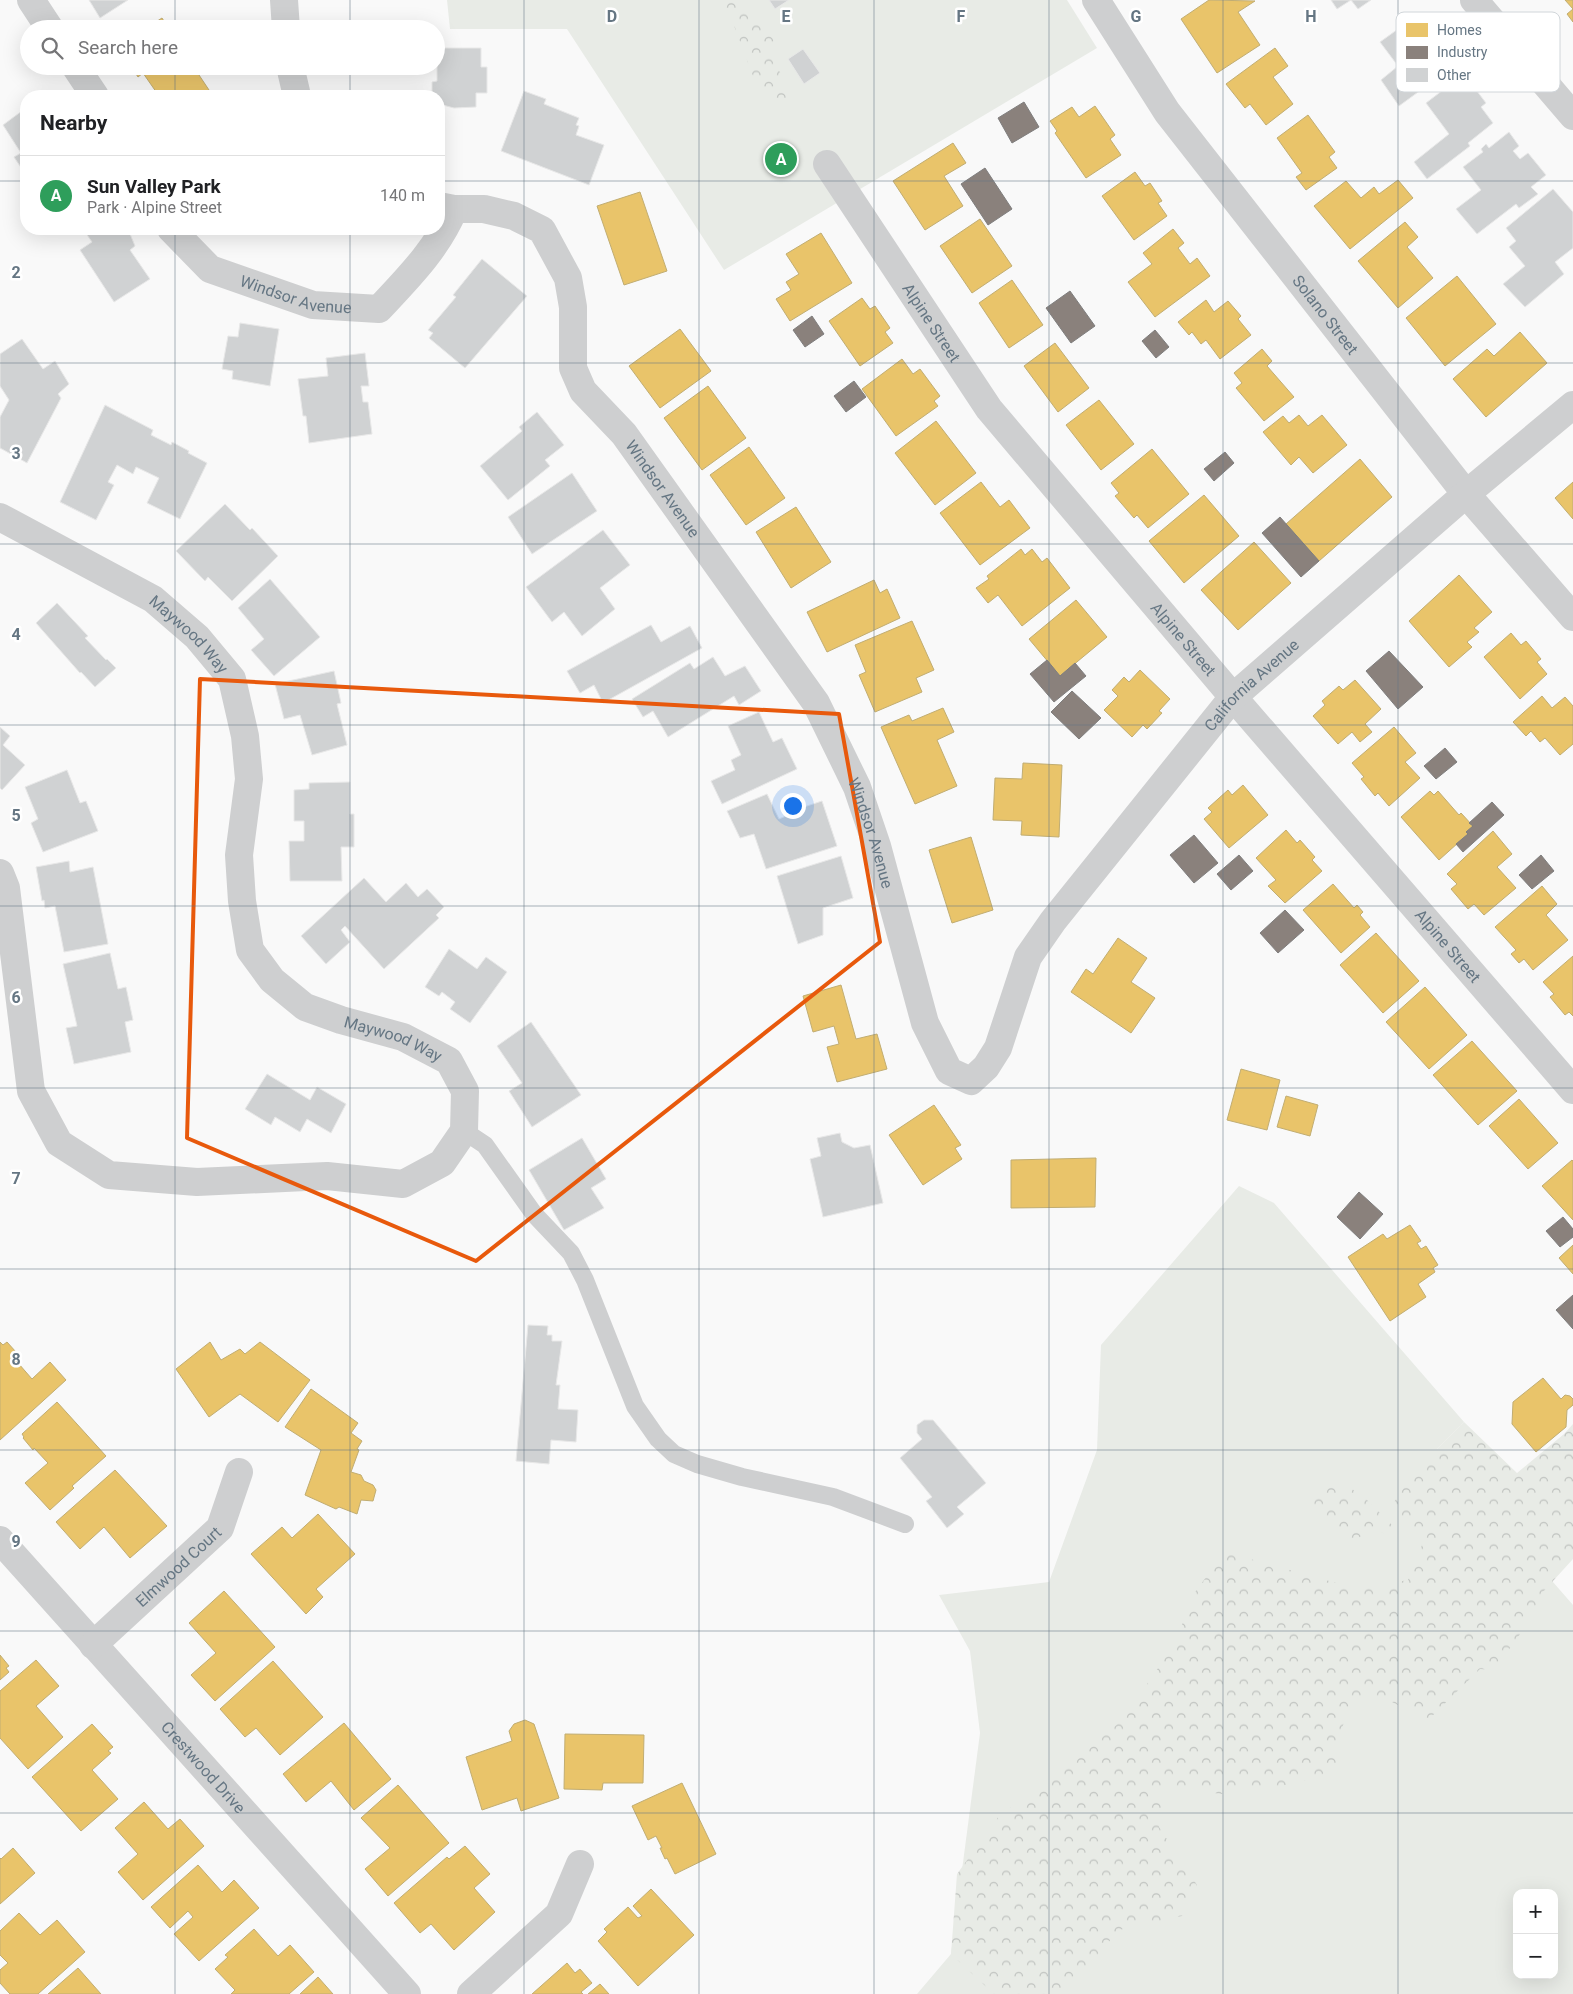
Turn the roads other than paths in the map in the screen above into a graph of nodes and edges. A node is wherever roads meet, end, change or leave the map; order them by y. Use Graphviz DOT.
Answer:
graph roads {
  1 [pos="31,0"];
  2 [pos="284,0"];
  3 [pos="1096,0"];
  4 [pos="1474,0"];
  5 [pos="1484,12"];
  6 [pos="44,20"];
  7 [pos="285,20"];
  8 [pos="81,75"];
  9 [pos="292,75"];
  10 [pos="91,90"];
  11 [pos="296,90"];
  12 [pos="1553,92"];
  13 [pos="1573,116"];
  14 [pos="827,164"];
  15 [pos="447,207"];
  16 [pos="445,229"];
  17 [pos="177,235"];
  18 [pos="441,235"];
  19 [pos="1573,405"];
  20 [pos="1466,494"];
  21 [pos="0,517"];
  22 [pos="1573,617"];
  23 [pos="1233,697"];
  24 [pos="0,872"];
  25 [pos="1005,1028"];
  26 [pos="1573,1090"];
  27 [pos="464,1131"];
  28 [pos="239,1472"];
  29 [pos="905,1524"];
  30 [pos="0,1540"];
  31 [pos="93,1645"];
  32 [pos="580,1864"];
  33 [pos="407,1994"];
  34 [pos="471,1994"];
  1 -- 6 [label="street"];
  2 -- 7 [label="street"];
  3 -- 20 [label="street, Solano Street"];
  4 -- 5 [label="street"];
  8 -- 10 [label="street"];
  9 -- 11 [label="street"];
  12 -- 13 [label="street"];
  14 -- 23 [label="street, Alpine Street"];
  15 -- 16 [label="street, Windsor Avenue"];
  15 -- 25 [label="street, Windsor Avenue"];
  17 -- 18 [label="street, Windsor Avenue"];
  19 -- 20 [label="street, California Avenue"];
  20 -- 22 [label="street, Solano Street"];
  20 -- 23 [label="street, California Avenue"];
  21 -- 27 [label="street, Maywood Way"];
  23 -- 25 [label="street, California Avenue"];
  23 -- 26 [label="street, Alpine Street"];
  24 -- 27 [label="street"];
  27 -- 29 [label="lane"];
  28 -- 31 [label="street, Elmwood Court"];
  30 -- 31 [label="street, Crestwood Drive"];
  31 -- 33 [label="street, Crestwood Drive"];
  32 -- 34 [label="street"];
}
